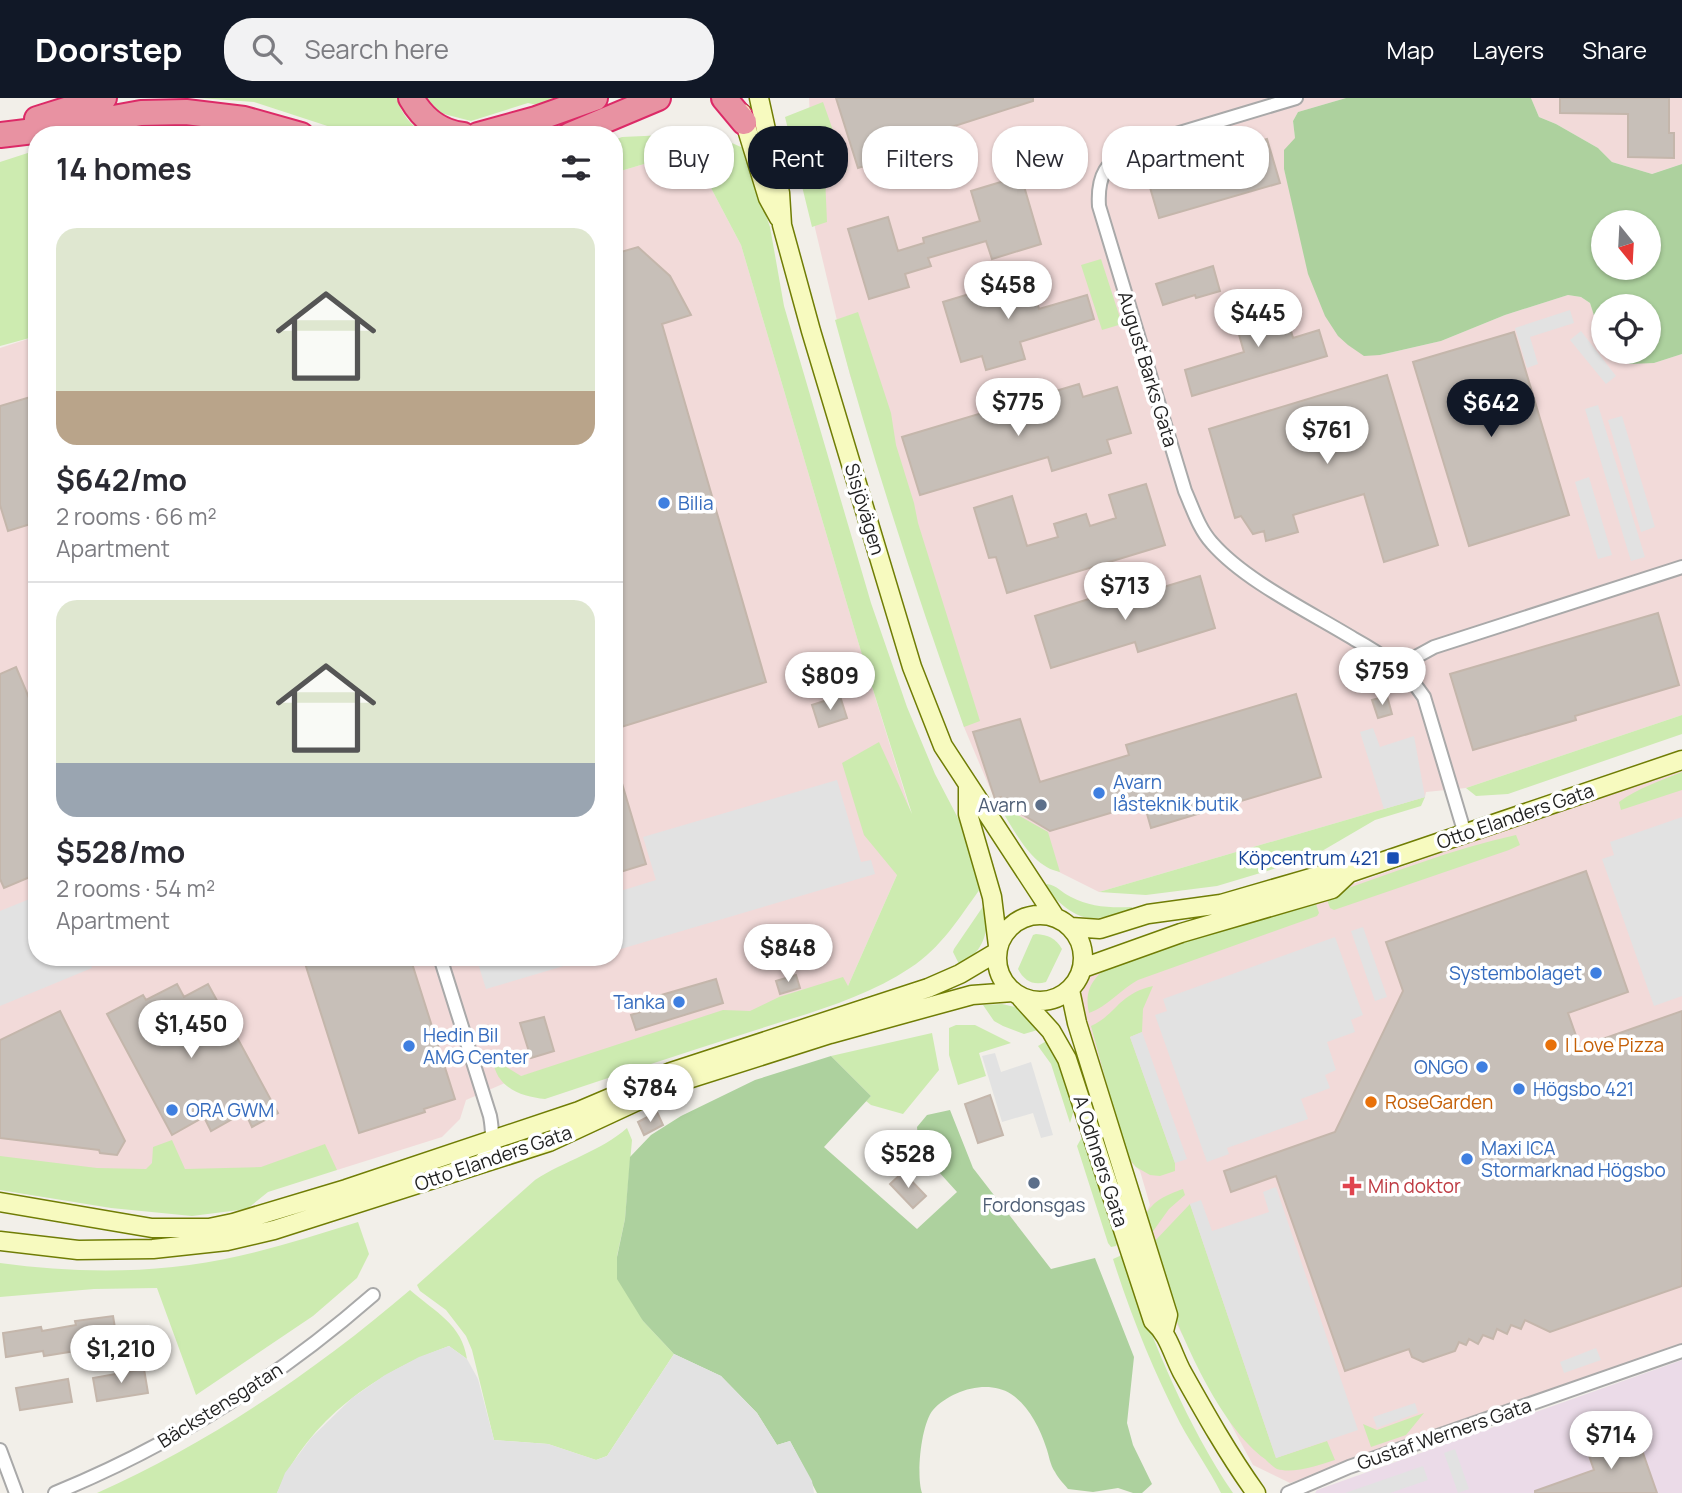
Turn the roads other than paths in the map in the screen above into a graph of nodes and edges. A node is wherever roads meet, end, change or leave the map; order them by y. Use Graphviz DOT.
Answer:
graph roads {
  1 [pos="104,98"];
  2 [pos="411,98"];
  3 [pos="595,98"];
  4 [pos="658,98"];
  5 [pos="724,98"];
  6 [pos="737,98"];
  7 [pos="759,98"];
  8 [pos="1296,98"];
  9 [pos="744,122"];
  10 [pos="70,126"];
  11 [pos="269,126"];
  12 [pos="435,126"];
  13 [pos="513,126"];
  14 [pos="591,126"];
  15 [pos="28,131"];
  16 [pos="0,133"];
  17 [pos="782,225"];
  18 [pos="1682,567"];
  19 [pos="1401,671"];
  20 [pos="1682,760"];
  21 [pos="968,786"];
  22 [pos="1465,834"];
  23 [pos="1349,873"];
  24 [pos="1055,917"];
  25 [pos="1071,927"];
  26 [pos="998,949"];
  27 [pos="443,966"];
  28 [pos="1083,968"];
  29 [pos="1070,990"];
  30 [pos="1017,995"];
  31 [pos="492,1140"];
  32 [pos="474,1167"];
  33 [pos="0,1202"];
  34 [pos="0,1241"];
  35 [pos="373,1295"];
  36 [pos="1164,1331"];
  37 [pos="1682,1351"];
  38 [pos="0,1450"];
  39 [pos="16,1493"];
  40 [pos="55,1493"];
  41 [pos="1256,1493"];
  42 [pos="1288,1493"];
  1 -- 16 [label="highway"];
  2 -- 12 [label="highway"];
  3 -- 13 [label="highway"];
  4 -- 14 [label="highway"];
  5 -- 9 [label="highway"];
  6 -- 9 [label="street, Sisjövägen"];
  7 -- 17 [label="street, Sisjövägen"];
  8 -- 19 [label="street, August Barks Gata"];
  9 -- 17 [label="street, Sisjövägen"];
  10 -- 11 [label="highway"];
  15 -- 16 [label="highway"];
  17 -- 21 [label="street, Sisjövägen"];
  18 -- 19 [label="street"];
  19 -- 22 [label="street, August Barks Gata"];
  20 -- 22 [label="street, Otto Elanders Gata"];
  21 -- 24 [label="street, Sisjövägen"];
  21 -- 26 [label="street, Sisjövägen"];
  22 -- 23 [label="street, Otto Elanders Gata"];
  23 -- 25 [label="street, Otto Elanders Gata"];
  23 -- 28 [label="street, Otto Elanders Gata"];
  24 -- 25 [label="street"];
  24 -- 26 [label="street, Otto Elanders Gata"];
  25 -- 28 [label="street"];
  26 -- 30 [label="street"];
  26 -- 31 [label="street, Otto Elanders Gata"];
  27 -- 31 [label="street"];
  28 -- 29 [label="street"];
  29 -- 30 [label="street, Otto Elanders Gata"];
  29 -- 36 [label="street, A Odhners Gata"];
  30 -- 32 [label="street, Otto Elanders Gata"];
  30 -- 36 [label="street, A Odhners Gata"];
  31 -- 32 [label="street"];
  31 -- 33 [label="street, Otto Elanders Gata"];
  32 -- 34 [label="street, Otto Elanders Gata"];
  35 -- 40 [label="street, Bäckstensgatan"];
  36 -- 41 [label="street, A Odhners Gata"];
  37 -- 42 [label="street, Gustaf Werners Gata"];
  38 -- 39 [label="street"];
}
